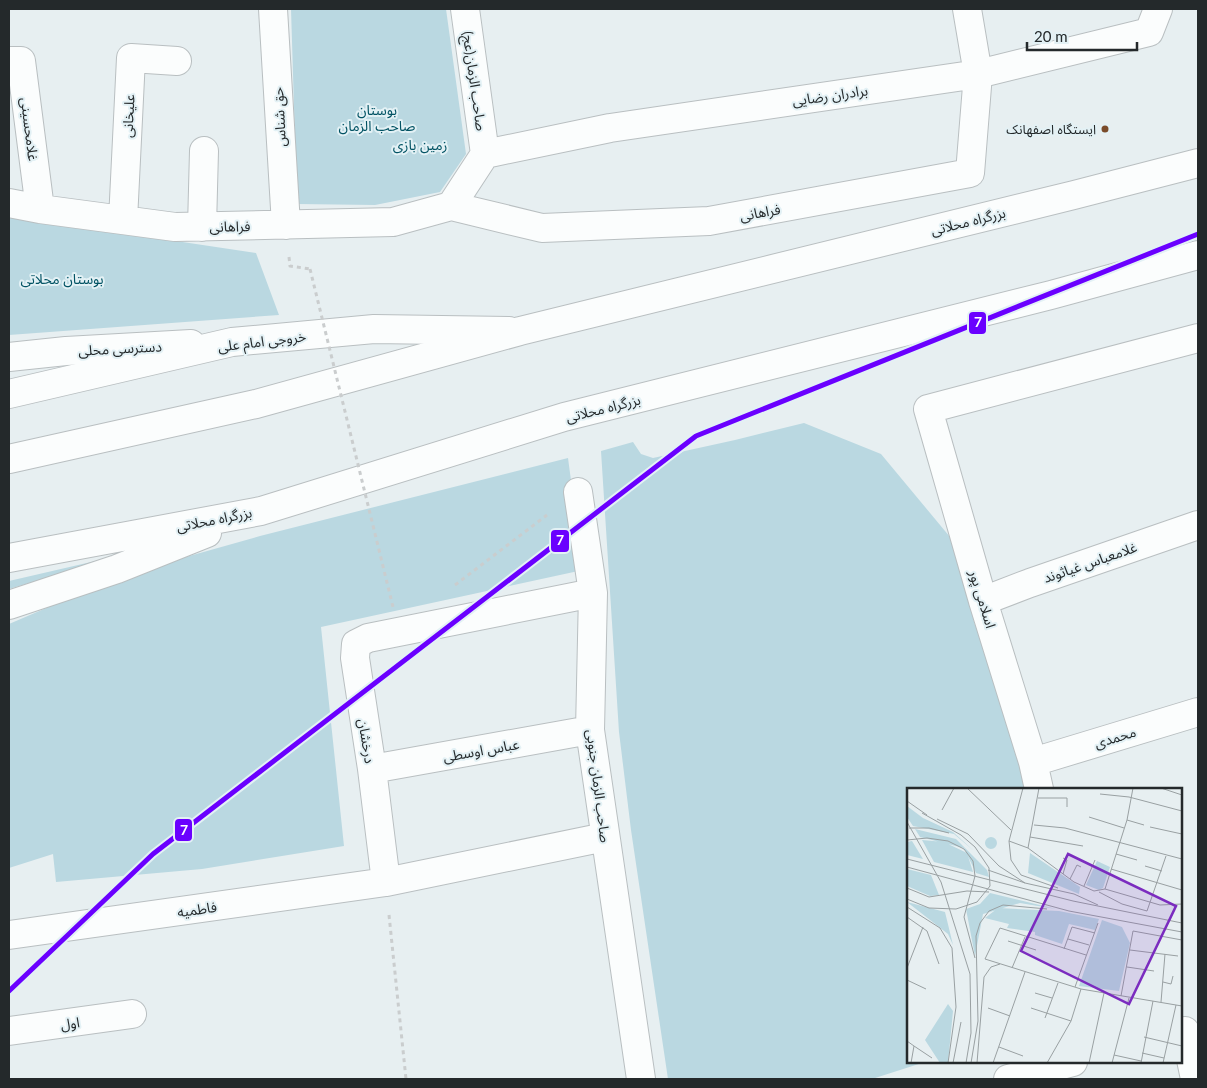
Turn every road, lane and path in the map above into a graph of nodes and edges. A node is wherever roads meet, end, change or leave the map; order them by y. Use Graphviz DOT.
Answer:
graph roads {
  1 [pos="273,9"];
  2 [pos="465,9"];
  3 [pos="967,9"];
  4 [pos="1158,9"];
  5 [pos="9,61"];
  6 [pos="178,61"];
  7 [pos="978,74"];
  8 [pos="204,152"];
  9 [pos="485,154"];
  10 [pos="1198,163"];
  11 [pos="9,203"];
  12 [pos="451,206"];
  13 [pos="40,210"];
  14 [pos="123,220"];
  15 [pos="286,225"];
  16 [pos="202,227"];
  17 [pos="1198,255"];
  18 [pos="290,266"];
  19 [pos="520,331"];
  20 [pos="1198,338"];
  21 [pos="232,342"];
  22 [pos="9,357"];
  23 [pos="9,394"];
  24 [pos="9,459"];
  25 [pos="578,492"];
  26 [pos="261,511"];
  27 [pos="1198,524"];
  28 [pos="9,558"];
  29 [pos="453,587"];
  30 [pos="593,593"];
  31 [pos="983,601"];
  32 [pos="9,605"];
  33 [pos="393,607"];
  34 [pos="1198,712"];
  35 [pos="590,730"];
  36 [pos="1032,762"];
  37 [pos="372,769"];
  38 [pos="1039,788"];
  39 [pos="605,837"];
  40 [pos="386,882"];
  41 [pos="9,935"];
  42 [pos="132,1014"];
  43 [pos="1188,1030"];
  44 [pos="9,1031"];
  45 [pos="1069,1063"];
  46 [pos="406,1079"];
  47 [pos="641,1079"];
  48 [pos="1008,1079"];
  49 [pos="1195,1079"];
  1 -- 15 [label="main road, حق شناس"];
  2 -- 9 [label="main road, صاحب الزمان(عج)"];
  3 -- 7 [label="main road"];
  4 -- 7 [label="main road, برادران رضایی"];
  5 -- 13 [label="main road, غلامحسینی"];
  6 -- 14 [label="main road, علیخانی"];
  7 -- 9 [label="main road, برادران رضایی"];
  7 -- 12 [label="main road, فراهانی"];
  8 -- 16 [label="main road"];
  9 -- 12 [label="main road"];
  10 -- 19 [label="main road, بزرگراه محلاتی"];
  11 -- 13 [label="main road, فراهانی"];
  12 -- 15 [label="main road, فراهانی"];
  13 -- 14 [label="main road, فراهانی"];
  14 -- 16 [label="main road, فراهانی"];
  15 -- 16 [label="main road, فراهانی"];
  17 -- 26 [label="main road, بزرگراه محلاتی"];
  18 -- 33 [label="path, bridge"];
  19 -- 21 [label="main road, خروجی امام علی"];
  19 -- 24 [label="main road, بزرگراه محلاتی"];
  20 -- 31 [label="main road, اسلامی پور"];
  21 -- 22 [label="main road, دسترسی محلی"];
  21 -- 23 [label="main road, خروجی امام علی"];
  25 -- 29 [label="path"];
  25 -- 30 [label="main road, صاحب الزمان جنوبی"];
  26 -- 28 [label="main road, بزرگراه محلاتی"];
  26 -- 32 [label="main road"];
  27 -- 31 [label="main road, غلامعباس غیاثوند"];
  30 -- 35 [label="main road, صاحب الزمان جنوبی"];
  30 -- 37 [label="main road, درخشان"];
  31 -- 36 [label="main road, اسلامی پور"];
  34 -- 36 [label="main road, محمدی"];
  35 -- 37 [label="main road, عباس اوسطی"];
  35 -- 39 [label="main road, صاحب الزمان جنوبی"];
  36 -- 38 [label="main road, اسلامی پور"];
  37 -- 40 [label="main road, درخشان"];
  39 -- 40 [label="main road, فاطمیه"];
  39 -- 47 [label="main road, صاحب الزمان جنوبی"];
  40 -- 41 [label="main road, فاطمیه"];
  40 -- 46 [label="path"];
  42 -- 44 [label="main road, اول"];
  43 -- 49 [label="main road"];
  45 -- 48 [label="main road"];
}
